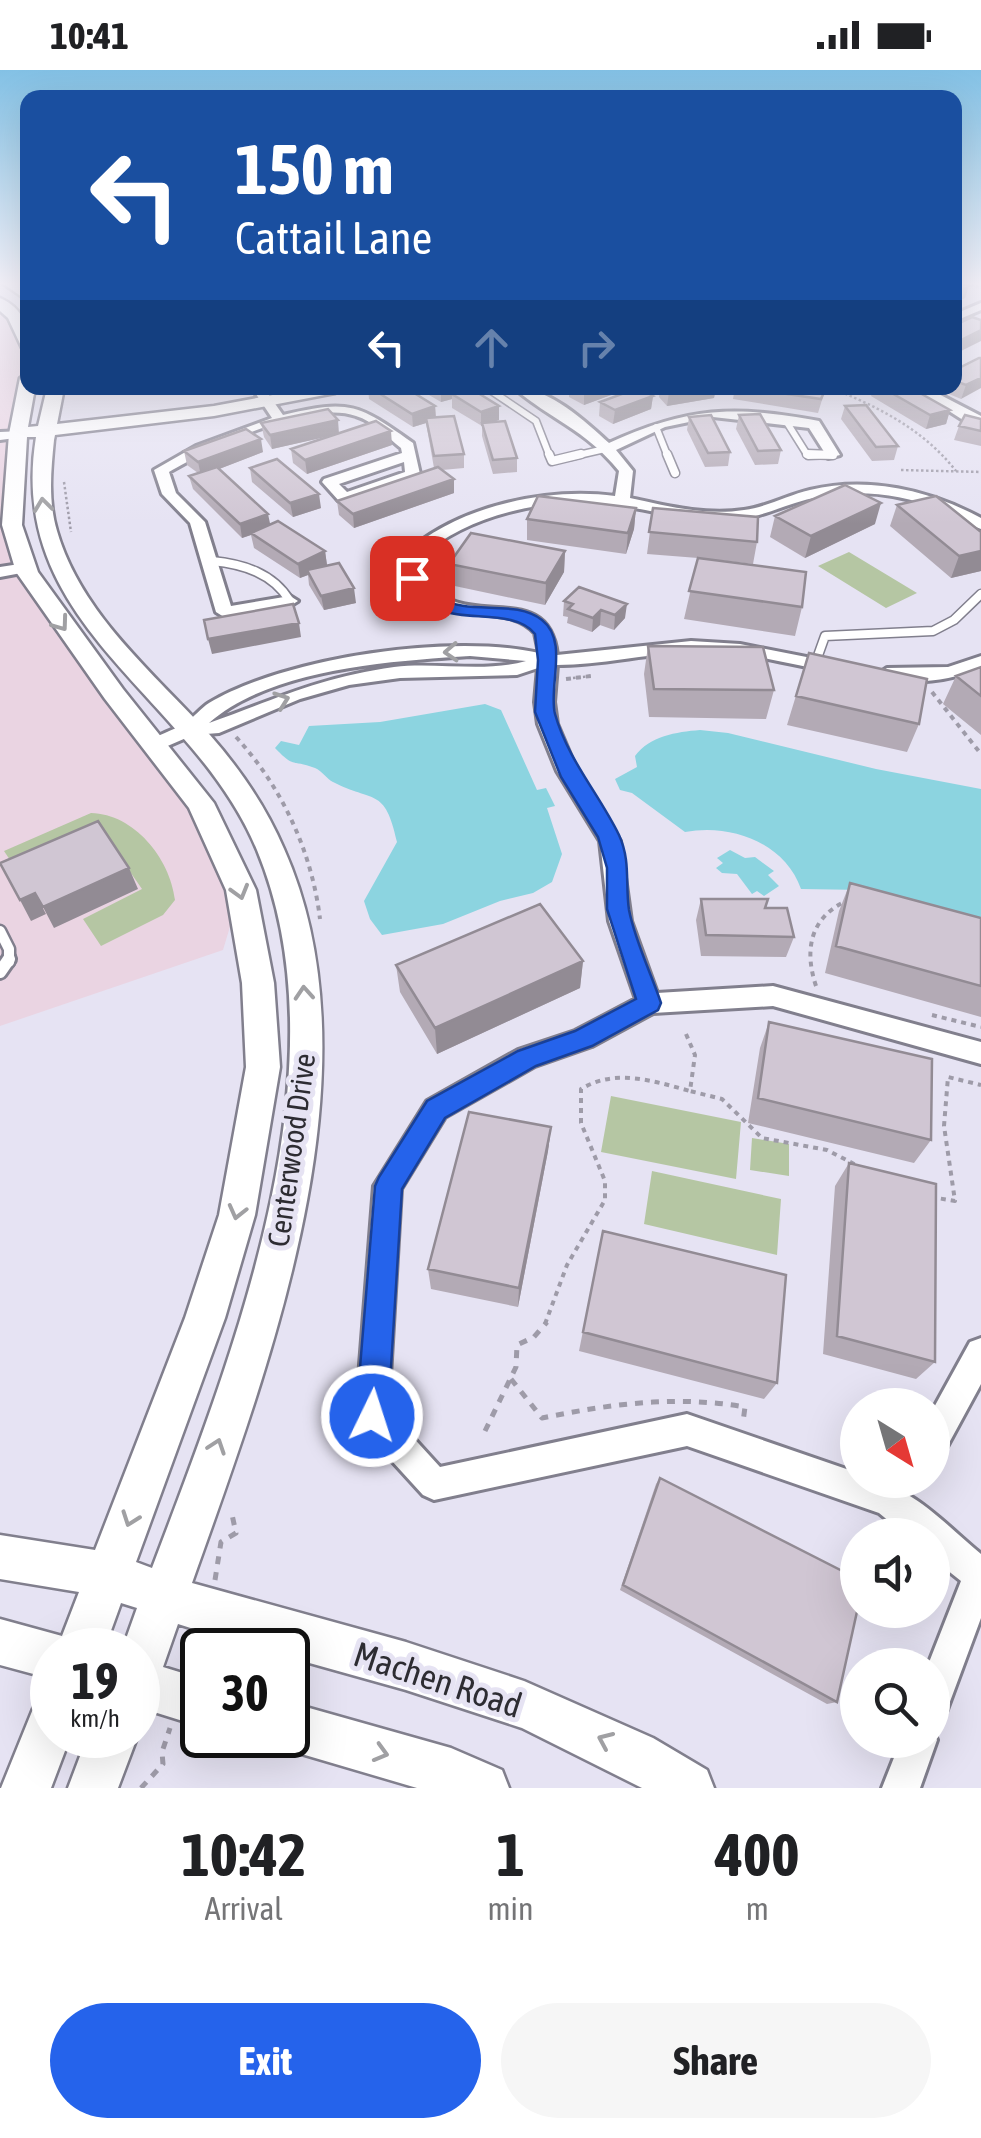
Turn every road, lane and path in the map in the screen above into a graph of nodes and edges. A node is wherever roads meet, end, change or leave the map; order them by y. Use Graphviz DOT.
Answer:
graph roads {
  1 [pos="26,395"];
  2 [pos="50,395"];
  3 [pos="262,395"];
  4 [pos="500,395"];
  5 [pos="524,395"];
  6 [pos="538,395"];
  7 [pos="847,395"];
  8 [pos="934,395"];
  9 [pos="513,402"];
  10 [pos="977,416"];
  11 [pos="279,420"];
  12 [pos="786,421"];
  13 [pos="656,427"];
  14 [pos="21,434"];
  15 [pos="610,448"];
  16 [pos="410,455"];
  17 [pos="833,455"];
  18 [pos="900,470"];
  19 [pos="956,471"];
  20 [pos="981,472"];
  21 [pos="674,473"];
  22 [pos="622,502"];
  23 [pos="981,524"];
  24 [pos="212,562"];
  25 [pos="13,570"];
  26 [pos="981,594"];
  27 [pos="290,601"];
  28 [pos="981,661"];
  29 [pos="815,664"];
  30 [pos="546,669"];
  31 [pos="597,675"];
  32 [pos="932,692"];
  33 [pos="190,729"];
  34 [pos="156,745"];
  35 [pos="981,754"];
  36 [pos="852,899"];
  37 [pos="0,931"];
  38 [pos="0,972"];
  39 [pos="833,990"];
  40 [pos="649,1003"];
  41 [pos="926,1014"];
  42 [pos="981,1028"];
  43 [pos="686,1034"];
  44 [pos="981,1053"];
  45 [pos="981,1085"];
  46 [pos="690,1090"];
  47 [pos="873,1174"];
  48 [pos="918,1194"];
  49 [pos="981,1353"];
  50 [pos="511,1379"];
  51 [pos="950,1410"];
  52 [pos="486,1431"];
  53 [pos="740,1448"];
  54 [pos="840,1475"];
  55 [pos="902,1498"];
  56 [pos="918,1518"];
  57 [pos="950,1549"];
  58 [pos="0,1557"];
  59 [pos="980,1573"];
  60 [pos="109,1576"];
  61 [pos="164,1595"];
  62 [pos="89,1628"];
  63 [pos="153,1628"];
  64 [pos="0,1642"];
  65 [pos="30,1650"];
  66 [pos="950,1654"];
  67 [pos="310,1732"];
  68 [pos="38,1758"];
  69 [pos="104,1758"];
  70 [pos="913,1758"];
  71 [pos="26,1788"];
  72 [pos="93,1788"];
  73 [pos="484,1788"];
  74 [pos="689,1788"];
  75 [pos="902,1788"];
  1 -- 14 [label="street, Centerwood Drive"];
  2 -- 14 [label="street, Centerwood Drive"];
  3 -- 11 [label="street"];
  3 -- 14 [label="street"];
  4 -- 9 [label="lane"];
  5 -- 9 [label="lane"];
  6 -- 15 [label="street"];
  7 -- 19 [label="path"];
  8 -- 10 [label="street"];
  9 -- 15 [label="lane"];
  11 -- 16 [label="street"];
  11 -- 24 [label="street"];
  12 -- 13 [label="street"];
  12 -- 17 [label="street"];
  12 -- 17 [label="lane"];
  13 -- 15 [label="street"];
  13 -- 21 [label="lane"];
  14 -- 25 [label="street, Centerwood Drive"];
  33 -- 14 [label="street, Centerwood Drive, one-way"];
  15 -- 22 [label="street"];
  16 -- 16 [label="street"];
  18 -- 19 [label="path"];
  19 -- 20 [label="path"];
  22 -- 23 [label="street"];
  22 -- 30 [label="street"];
  24 -- 27 [label="lane"];
  24 -- 27 [label="street"];
  25 -- 34 [label="street, Centerwood Drive, one-way"];
  26 -- 29 [label="lane"];
  28 -- 29 [label="street"];
  29 -- 30 [label="street"];
  30 -- 31 [label="path"];
  30 -- 33 [label="street"];
  30 -- 40 [label="street"];
  32 -- 35 [label="path"];
  33 -- 34 [label="street"];
  61 -- 33 [label="street, Centerwood Drive, one-way"];
  34 -- 60 [label="street, Centerwood Drive, one-way"];
  36 -- 39 [label="path"];
  37 -- 38 [label="lane"];
  40 -- 44 [label="street"];
  40 -- 53 [label="street"];
  41 -- 42 [label="path"];
  43 -- 46 [label="path"];
  45 -- 48 [label="path"];
  46 -- 47 [label="path"];
  46 -- 50 [label="path"];
  49 -- 51 [label="street"];
  50 -- 52 [label="path"];
  50 -- 53 [label="path"];
  53 -- 54 [label="street"];
  55 -- 56 [label="street"];
  57 -- 59 [label="street"];
  58 -- 60 [label="street, Machen Road"];
  59 -- 66 [label="street"];
  60 -- 61 [label="street, Machen Road"];
  60 -- 62 [label="street, Centerwood Drive"];
  61 -- 63 [label="street, Centerwood Drive"];
  74 -- 61 [label="street, Machen Road, one-way"];
  64 -- 65 [label="street"];
  67 -- 73 [label="street, one-way"];
  68 -- 71 [label="street"];
  69 -- 72 [label="street"];
  70 -- 75 [label="street"];
}
